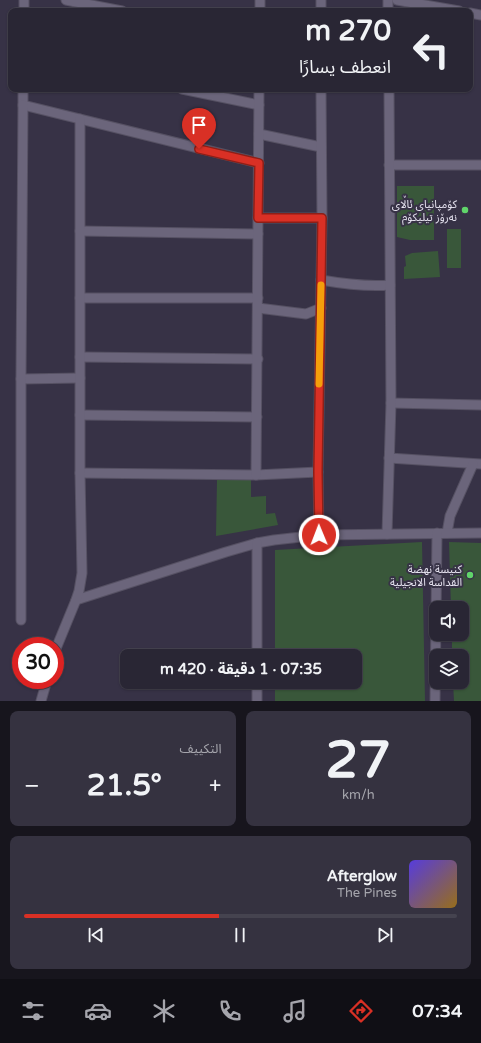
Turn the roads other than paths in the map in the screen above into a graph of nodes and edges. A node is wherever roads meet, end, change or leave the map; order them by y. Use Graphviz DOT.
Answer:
graph roads {
  1 [pos="66,0"];
  2 [pos="397,0"];
  3 [pos="107,8"];
  4 [pos="442,8"];
  5 [pos="24,92"];
  6 [pos="196,92"];
  7 [pos="259,92"];
  8 [pos="322,92"];
  9 [pos="389,92"];
  10 [pos="23,105"];
  11 [pos="259,105"];
  12 [pos="80,119"];
  13 [pos="259,134"];
  14 [pos="322,147"];
  15 [pos="259,163"];
  16 [pos="481,164"];
  17 [pos="390,165"];
  18 [pos="258,218"];
  19 [pos="322,218"];
  20 [pos="80,231"];
  21 [pos="258,234"];
  22 [pos="321,280"];
  23 [pos="390,285"];
  24 [pos="80,298"];
  25 [pos="258,298"];
  26 [pos="258,308"];
  27 [pos="321,308"];
  28 [pos="80,357"];
  29 [pos="258,359"];
  30 [pos="80,378"];
  31 [pos="21,379"];
  32 [pos="391,403"];
  33 [pos="481,405"];
  34 [pos="80,415"];
  35 [pos="257,417"];
  36 [pos="389,458"];
  37 [pos="477,464"];
  38 [pos="318,472"];
  39 [pos="80,473"];
  40 [pos="256,475"];
  41 [pos="437,533"];
  42 [pos="448,533"];
  43 [pos="481,533"];
  44 [pos="387,534"];
  45 [pos="319,535"];
  46 [pos="257,543"];
  47 [pos="76,600"];
  48 [pos="21,620"];
  49 [pos="61,637"];
  50 [pos="257,649"];
  51 [pos="45,689"];
  52 [pos="257,689"];
  53 [pos="42,701"];
  54 [pos="257,701"];
  55 [pos="435,701"];
  1 -- 3 [label="street"];
  2 -- 4 [label="street"];
  5 -- 10 [label="street"];
  6 -- 11 [label="street"];
  7 -- 11 [label="street"];
  8 -- 14 [label="street"];
  9 -- 17 [label="street"];
  10 -- 12 [label="street"];
  10 -- 31 [label="street"];
  11 -- 13 [label="street"];
  12 -- 15 [label="street"];
  12 -- 20 [label="street"];
  13 -- 14 [label="street"];
  13 -- 15 [label="street"];
  14 -- 19 [label="street"];
  15 -- 18 [label="street"];
  16 -- 17 [label="street"];
  17 -- 23 [label="street"];
  18 -- 19 [label="street"];
  18 -- 21 [label="street"];
  19 -- 22 [label="street"];
  20 -- 21 [label="street"];
  20 -- 24 [label="street"];
  21 -- 25 [label="street"];
  22 -- 23 [label="street"];
  22 -- 27 [label="street"];
  23 -- 32 [label="street"];
  24 -- 25 [label="street"];
  24 -- 28 [label="street"];
  25 -- 26 [label="street"];
  26 -- 27 [label="street"];
  26 -- 29 [label="street"];
  27 -- 38 [label="street"];
  28 -- 29 [label="street"];
  28 -- 30 [label="street"];
  29 -- 35 [label="street"];
  30 -- 31 [label="street"];
  30 -- 34 [label="street"];
  31 -- 48 [label="street"];
  32 -- 33 [label="street"];
  32 -- 36 [label="street"];
  34 -- 35 [label="street"];
  34 -- 39 [label="street"];
  35 -- 40 [label="street"];
  36 -- 37 [label="street"];
  36 -- 44 [label="street"];
  37 -- 42 [label="street"];
  38 -- 40 [label="street"];
  38 -- 45 [label="street"];
  39 -- 40 [label="street"];
  39 -- 47 [label="street"];
  41 -- 42 [label="street"];
  41 -- 44 [label="street"];
  41 -- 55 [label="street"];
  42 -- 43 [label="street"];
  44 -- 45 [label="street"];
  45 -- 46 [label="street"];
  46 -- 47 [label="street"];
  46 -- 50 [label="street"];
  47 -- 49 [label="street"];
  51 -- 53 [label="street"];
  52 -- 54 [label="street"];
}
